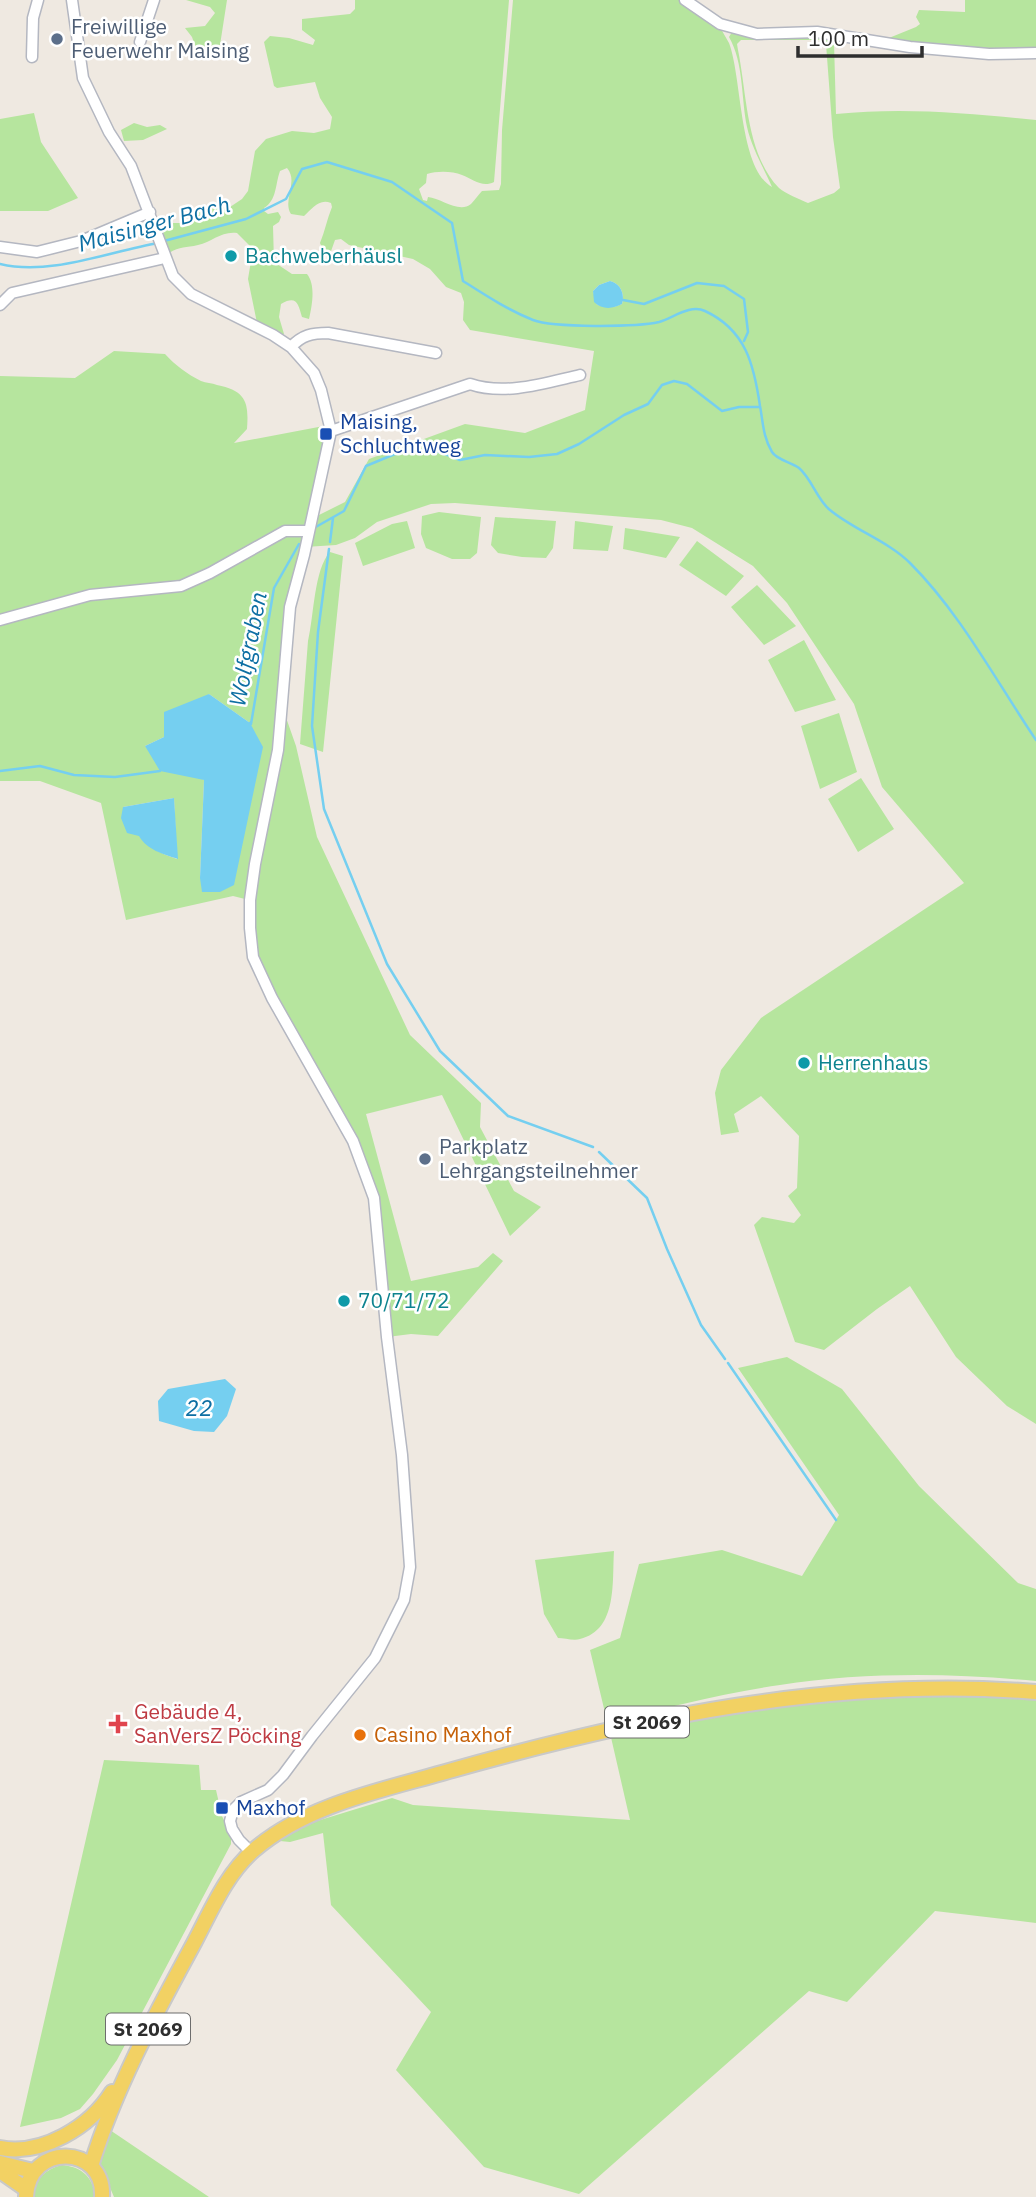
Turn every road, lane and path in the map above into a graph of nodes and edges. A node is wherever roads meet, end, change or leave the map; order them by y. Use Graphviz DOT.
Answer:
graph roads {
  1 [pos="38,0"];
  2 [pos="72,0"];
  3 [pos="153,0"];
  4 [pos="685,0"];
  5 [pos="140,42"];
  6 [pos="1036,53"];
  7 [pos="32,57"];
  8 [pos="150,212"];
  9 [pos="0,247"];
  10 [pos="164,254"];
  11 [pos="0,305"];
  12 [pos="291,348"];
  13 [pos="436,353"];
  14 [pos="580,375"];
  15 [pos="331,431"];
  16 [pos="307,531"];
  17 [pos="0,620"];
  18 [pos="1036,1692"];
  19 [pos="251,1852"];
  20 [pos="125,2079"];
  21 [pos="107,2118"];
  22 [pos="0,2148"];
  23 [pos="76,2158"];
  24 [pos="0,2163"];
  25 [pos="91,2166"];
  26 [pos="0,2171"];
  27 [pos="33,2171"];
  28 [pos="26,2193"];
  29 [pos="102,2197"];
  1 -- 7 [label="street"];
  2 -- 8 [label="street"];
  3 -- 5 [label="street"];
  4 -- 6 [label="street"];
  8 -- 9 [label="street"];
  8 -- 10 [label="street"];
  10 -- 11 [label="street"];
  10 -- 12 [label="street"];
  12 -- 13 [label="street"];
  12 -- 15 [label="street"];
  14 -- 15 [label="street"];
  15 -- 16 [label="street"];
  16 -- 17 [label="street"];
  16 -- 19 [label="street"];
  18 -- 19 [label="main road, St 2069"];
  19 -- 20 [label="main road, St 2069"];
  20 -- 21 [label="main road, St 2069"];
  20 -- 22 [label="main road, St 2069"];
  21 -- 23 [label="main road, St 2069"];
  21 -- 25 [label="main road, St 2069"];
  23 -- 25 [label="main road"];
  23 -- 27 [label="main road"];
  24 -- 27 [label="main road"];
  25 -- 29 [label="main road"];
  26 -- 28 [label="main road"];
  27 -- 28 [label="main road"];
}
